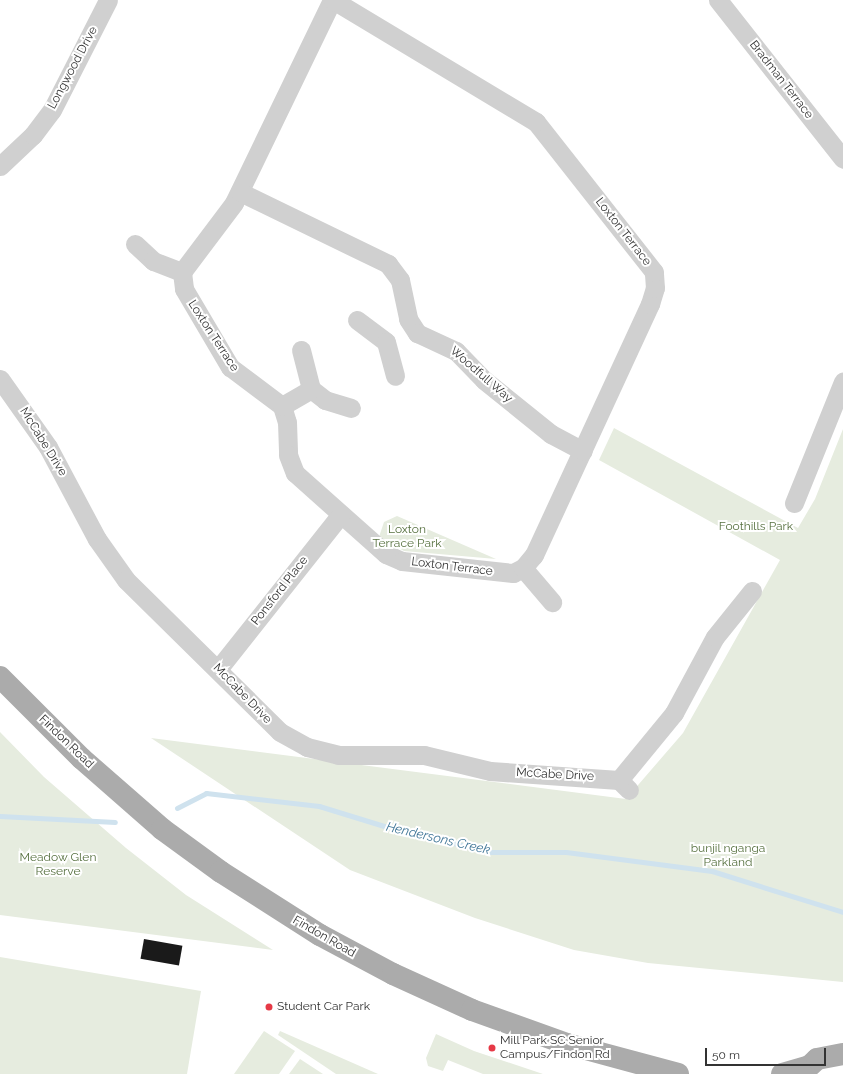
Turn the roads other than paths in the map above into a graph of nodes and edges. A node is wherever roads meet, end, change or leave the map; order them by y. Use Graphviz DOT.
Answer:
graph roads {
  1 [pos="108,0"];
  2 [pos="333,0"];
  3 [pos="718,0"];
  4 [pos="843,159"];
  5 [pos="0,166"];
  6 [pos="240,192"];
  7 [pos="135,244"];
  8 [pos="182,272"];
  9 [pos="357,320"];
  10 [pos="412,326"];
  11 [pos="386,342"];
  12 [pos="301,350"];
  13 [pos="395,376"];
  14 [pos="0,379"];
  15 [pos="843,382"];
  16 [pos="311,389"];
  17 [pos="282,406"];
  18 [pos="351,408"];
  19 [pos="583,451"];
  20 [pos="794,503"];
  21 [pos="341,514"];
  22 [pos="523,568"];
  23 [pos="752,591"];
  24 [pos="552,602"];
  25 [pos="0,667"];
  26 [pos="219,668"];
  27 [pos="0,677"];
  28 [pos="25,702"];
  29 [pos="843,1054"];
  30 [pos="804,1070"];
  31 [pos="678,1074"];
  32 [pos="782,1074"];
  1 -- 5 [label="street, Longwood Drive"];
  2 -- 6 [label="street, Loxton Terrace"];
  2 -- 19 [label="street, Loxton Terrace"];
  3 -- 4 [label="street, Bradman Terrace"];
  6 -- 8 [label="street, Loxton Terrace"];
  6 -- 10 [label="street"];
  7 -- 8 [label="street"];
  8 -- 17 [label="street, Loxton Terrace"];
  9 -- 11 [label="street"];
  10 -- 11 [label="street"];
  10 -- 19 [label="street, Woodfull Way"];
  11 -- 13 [label="street"];
  12 -- 16 [label="street"];
  14 -- 26 [label="street, McCabe Drive"];
  15 -- 20 [label="street"];
  16 -- 17 [label="street"];
  16 -- 18 [label="street"];
  17 -- 21 [label="street, Loxton Terrace"];
  19 -- 22 [label="street, Loxton Terrace"];
  21 -- 22 [label="street, Loxton Terrace"];
  21 -- 26 [label="street, Ponsford Place"];
  22 -- 24 [label="street"];
  23 -- 26 [label="street, McCabe Drive"];
  25 -- 28 [label="main road, Findon Road"];
  27 -- 28 [label="main road, Findon Road"];
  28 -- 31 [label="main road, Findon Road"];
  29 -- 30 [label="main road"];
  30 -- 32 [label="main road"];
}
